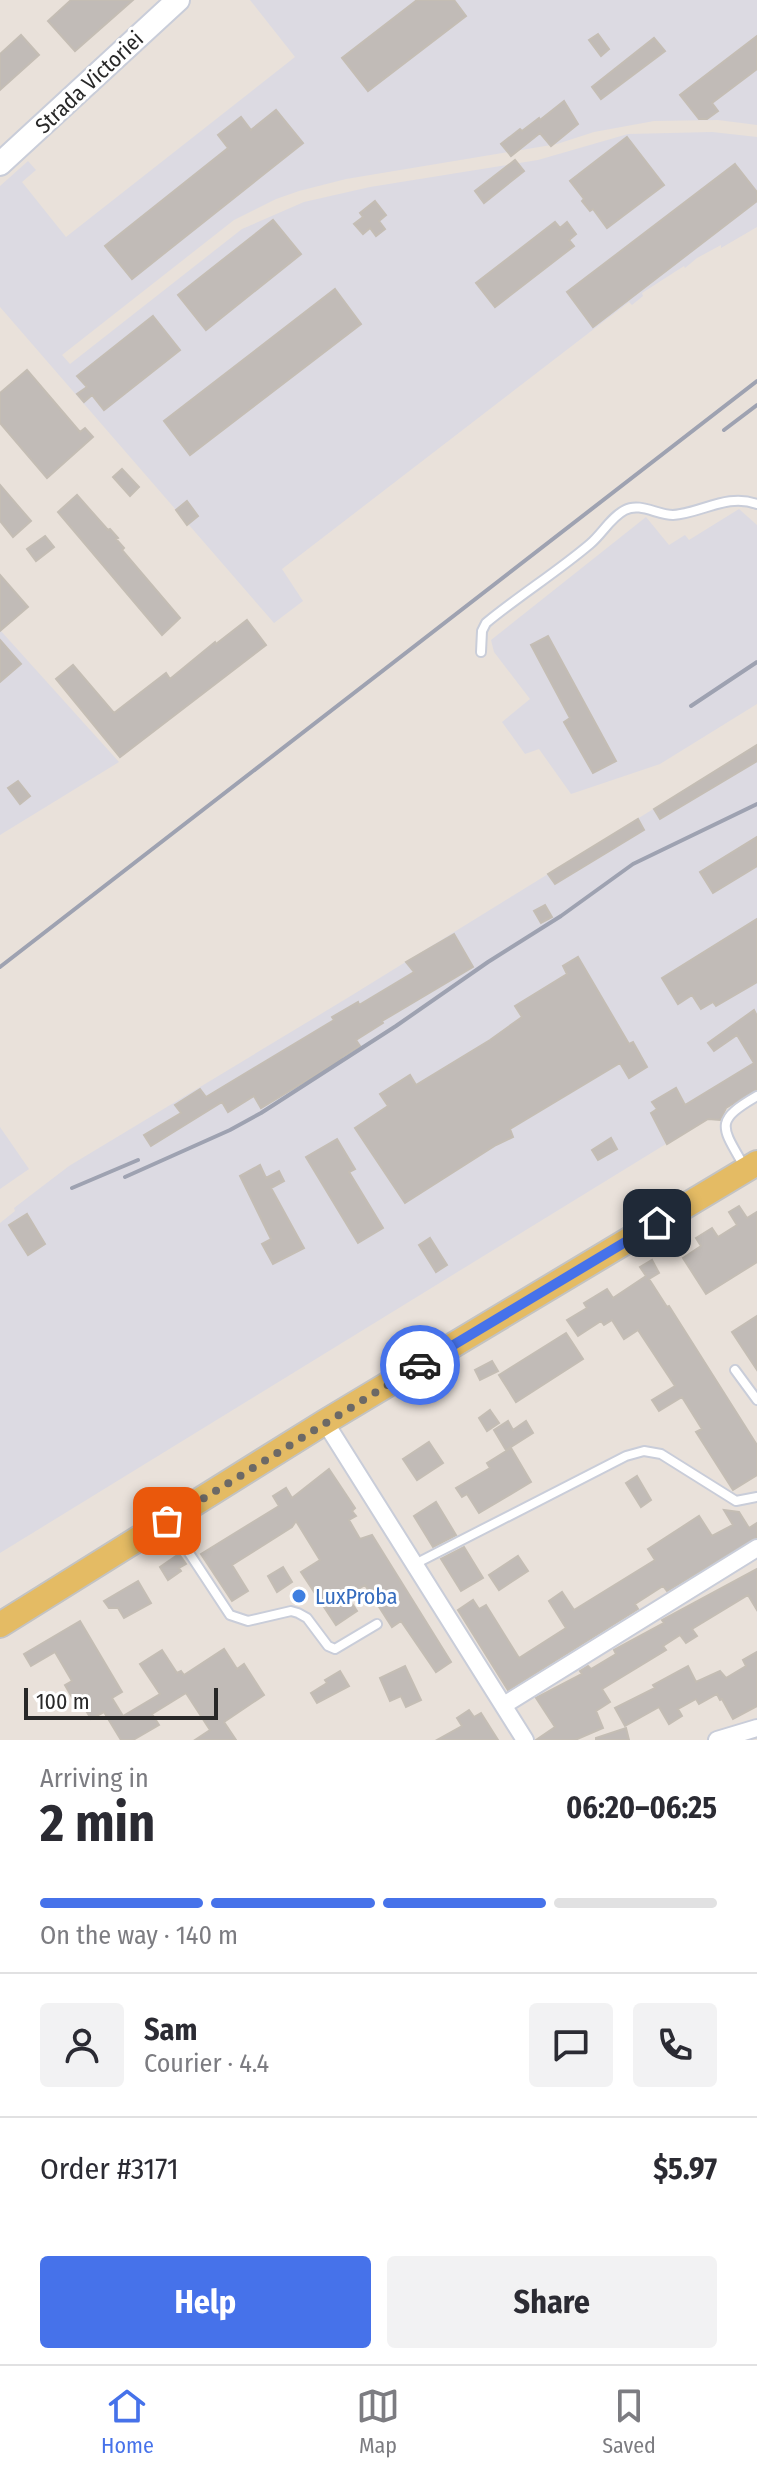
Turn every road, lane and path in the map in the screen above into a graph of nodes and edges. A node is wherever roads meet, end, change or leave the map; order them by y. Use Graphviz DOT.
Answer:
graph roads {
  1 [pos="178,0"];
  2 [pos="0,164"];
  3 [pos="757,504"];
  4 [pos="481,652"];
  5 [pos="757,1096"];
  6 [pos="751,1166"];
  7 [pos="735,1370"];
  8 [pos="757,1400"];
  9 [pos="325,1422"];
  10 [pos="757,1497"];
  11 [pos="167,1521"];
  12 [pos="757,1548"];
  13 [pos="415,1564"];
  14 [pos="377,1624"];
  15 [pos="0,1625"];
  16 [pos="504,1705"];
  17 [pos="757,1728"];
  18 [pos="525,1740"];
  19 [pos="717,1740"];
  1 -- 2 [label="street, Strada Victoriei"];
  3 -- 4 [label="lane"];
  5 -- 6 [label="lane"];
  6 -- 9 [label="main road"];
  7 -- 8 [label="lane"];
  9 -- 11 [label="main road"];
  9 -- 13 [label="street"];
  10 -- 13 [label="lane"];
  11 -- 14 [label="lane"];
  11 -- 15 [label="main road"];
  12 -- 16 [label="street"];
  13 -- 16 [label="street"];
  16 -- 18 [label="street"];
  17 -- 19 [label="street"];
}
